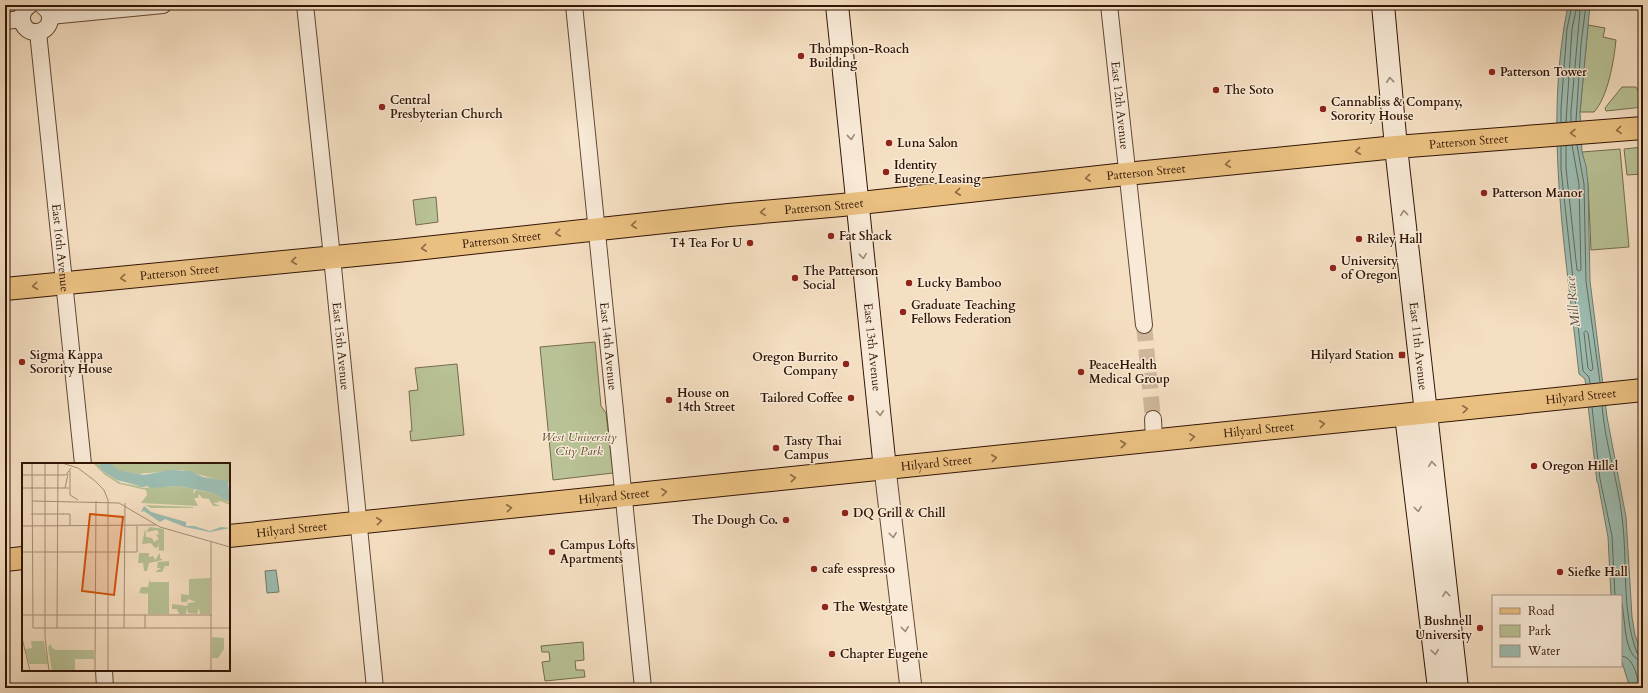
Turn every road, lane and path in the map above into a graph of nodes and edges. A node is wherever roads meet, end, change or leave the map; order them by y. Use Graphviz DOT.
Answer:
graph roads {
  1 [pos="30,5"];
  2 [pos="163,5"];
  3 [pos="305,5"];
  4 [pos="574,5"];
  5 [pos="837,5"];
  6 [pos="1109,5"];
  7 [pos="1383,5"];
  8 [pos="46,11"];
  9 [pos="22,19"];
  10 [pos="5,21"];
  11 [pos="38,32"];
  12 [pos="1643,128"];
  13 [pos="1396,147"];
  14 [pos="1126,174"];
  15 [pos="858,203"];
  16 [pos="597,229"];
  17 [pos="332,257"];
  18 [pos="64,283"];
  19 [pos="5,289"];
  20 [pos="1144,325"];
  21 [pos="1643,390"];
  22 [pos="1416,414"];
  23 [pos="1153,419"];
  24 [pos="1154,441"];
  25 [pos="83,463"];
  26 [pos="885,469"];
  27 [pos="625,496"];
  28 [pos="358,523"];
  29 [pos="230,536"];
  30 [pos="22,558"];
  31 [pos="5,560"];
  32 [pos="104,671"];
  33 [pos="105,688"];
  34 [pos="375,688"];
  35 [pos="644,688"];
  36 [pos="911,688"];
  37 [pos="1439,688"];
  38 [pos="1457,688"];
  1 -- 9 [label="street"];
  2 -- 8 [label="street"];
  3 -- 17 [label="street, East 15th Avenue"];
  4 -- 16 [label="street, East 14th Avenue"];
  5 -- 15 [label="main road, East 13th Avenue, one-way"];
  6 -- 14 [label="street, East 12th Avenue"];
  13 -- 7 [label="main road, East 11th Avenue, one-way"];
  8 -- 11 [label="street"];
  9 -- 10 [label="street"];
  9 -- 11 [label="street"];
  11 -- 18 [label="street, East 16th Avenue"];
  12 -- 13 [label="main road, Patterson Street, one-way"];
  13 -- 14 [label="main road, Patterson Street, one-way"];
  22 -- 13 [label="main road, East 11th Avenue, one-way"];
  14 -- 15 [label="main road, Patterson Street, one-way"];
  14 -- 20 [label="street, East 12th Avenue"];
  15 -- 16 [label="main road, Patterson Street, one-way"];
  15 -- 26 [label="main road, East 13th Avenue, one-way"];
  16 -- 17 [label="main road, Patterson Street, one-way"];
  16 -- 27 [label="street, East 14th Avenue"];
  17 -- 18 [label="main road, Patterson Street, one-way"];
  17 -- 28 [label="street, East 15th Avenue"];
  18 -- 19 [label="main road, Patterson Street, one-way"];
  18 -- 25 [label="street, East 16th Avenue"];
  22 -- 21 [label="main road, Hilyard Street, one-way"];
  24 -- 22 [label="main road, Hilyard Street, one-way"];
  22 -- 37 [label="main road, East 11th Avenue, one-way"];
  38 -- 22 [label="main road, East 11th Avenue, one-way"];
  23 -- 24 [label="street"];
  26 -- 24 [label="main road, Hilyard Street, one-way"];
  27 -- 26 [label="main road, Hilyard Street, one-way"];
  26 -- 36 [label="street, East 13th Avenue, one-way"];
  28 -- 27 [label="main road, Hilyard Street, one-way"];
  27 -- 35 [label="street, East 14th Avenue"];
  28 -- 29 [label="main road, Hilyard Street"];
  28 -- 34 [label="street, East 15th Avenue"];
  30 -- 31 [label="main road"];
  32 -- 33 [label="street"];
}
